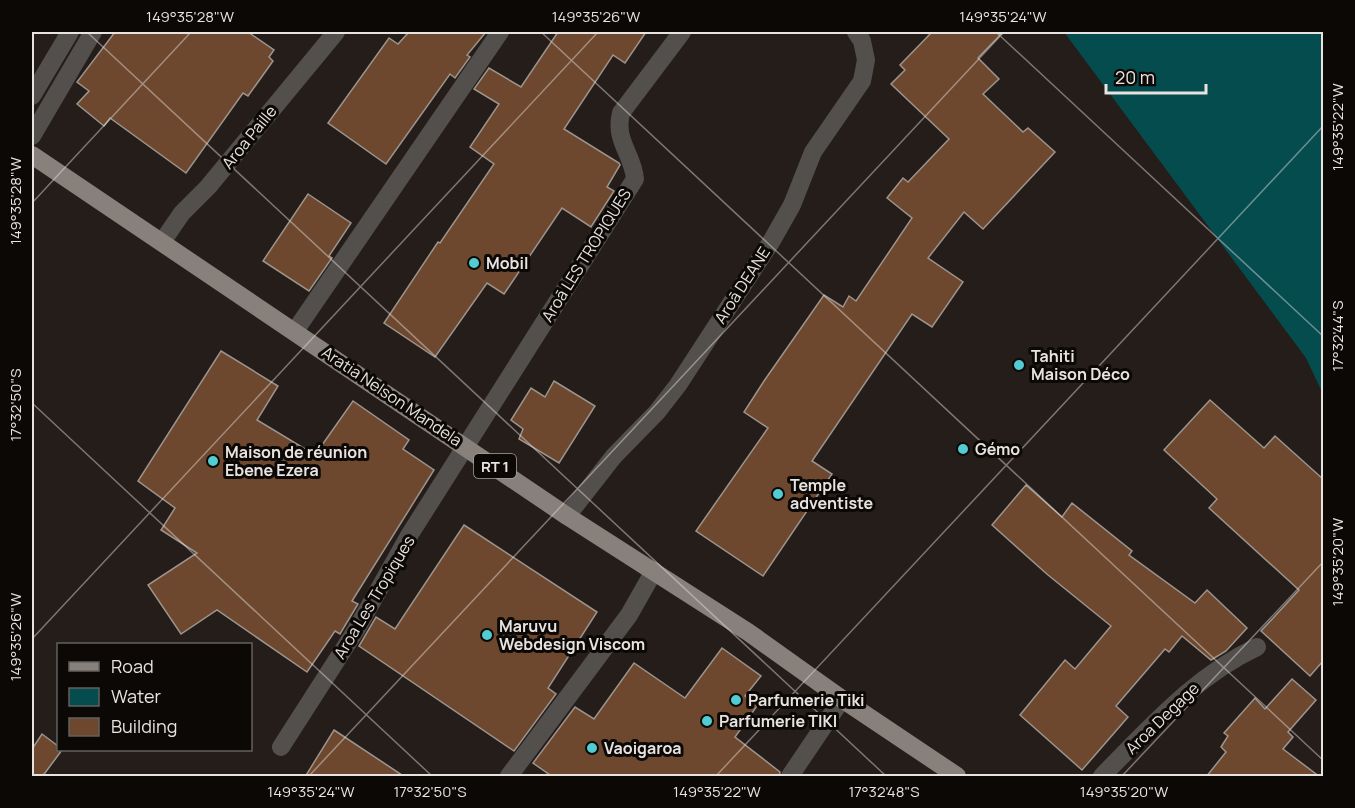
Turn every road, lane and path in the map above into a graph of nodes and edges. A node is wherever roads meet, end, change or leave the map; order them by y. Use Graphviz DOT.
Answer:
graph roads {
  1 [pos="70,32"];
  2 [pos="93,32"];
  3 [pos="336,32"];
  4 [pos="500,32"];
  5 [pos="682,32"];
  6 [pos="856,32"];
  7 [pos="32,96"];
  8 [pos="32,136"];
  9 [pos="32,155"];
  10 [pos="162,242"];
  11 [pos="295,331"];
  12 [pos="466,446"];
  13 [pos="567,516"];
  14 [pos="654,572"];
  15 [pos="1257,647"];
  16 [pos="842,699"];
  17 [pos="281,747"];
  18 [pos="508,777"];
  19 [pos="790,777"];
  20 [pos="957,777"];
  21 [pos="1102,777"];
  1 -- 7 [label="street"];
  2 -- 8 [label="street"];
  3 -- 10 [label="street, Aroa Paille"];
  4 -- 11 [label="street"];
  5 -- 12 [label="street, Aroā LES TROPIQUES"];
  6 -- 13 [label="street, Aroā DEANE"];
  9 -- 10 [label="main road, Aratia Nelson Mandela / RT 1"];
  10 -- 11 [label="main road, Aratia Nelson Mandela / RT 1"];
  11 -- 12 [label="main road, Aratia Nelson Mandela / RT 1"];
  12 -- 13 [label="main road, Aratia Nelson Mandela / RT 1"];
  12 -- 17 [label="street, Aroa Les Tropiques"];
  13 -- 14 [label="main road, Aratia Nelson Mandela / RT 1"];
  14 -- 16 [label="main road, Aratia Nelson Mandela / RT 1"];
  14 -- 18 [label="street"];
  15 -- 21 [label="street, Aroa Degage"];
  16 -- 19 [label="street"];
  16 -- 20 [label="main road, Aratia Nelson Mandela / RT 1"];
}
